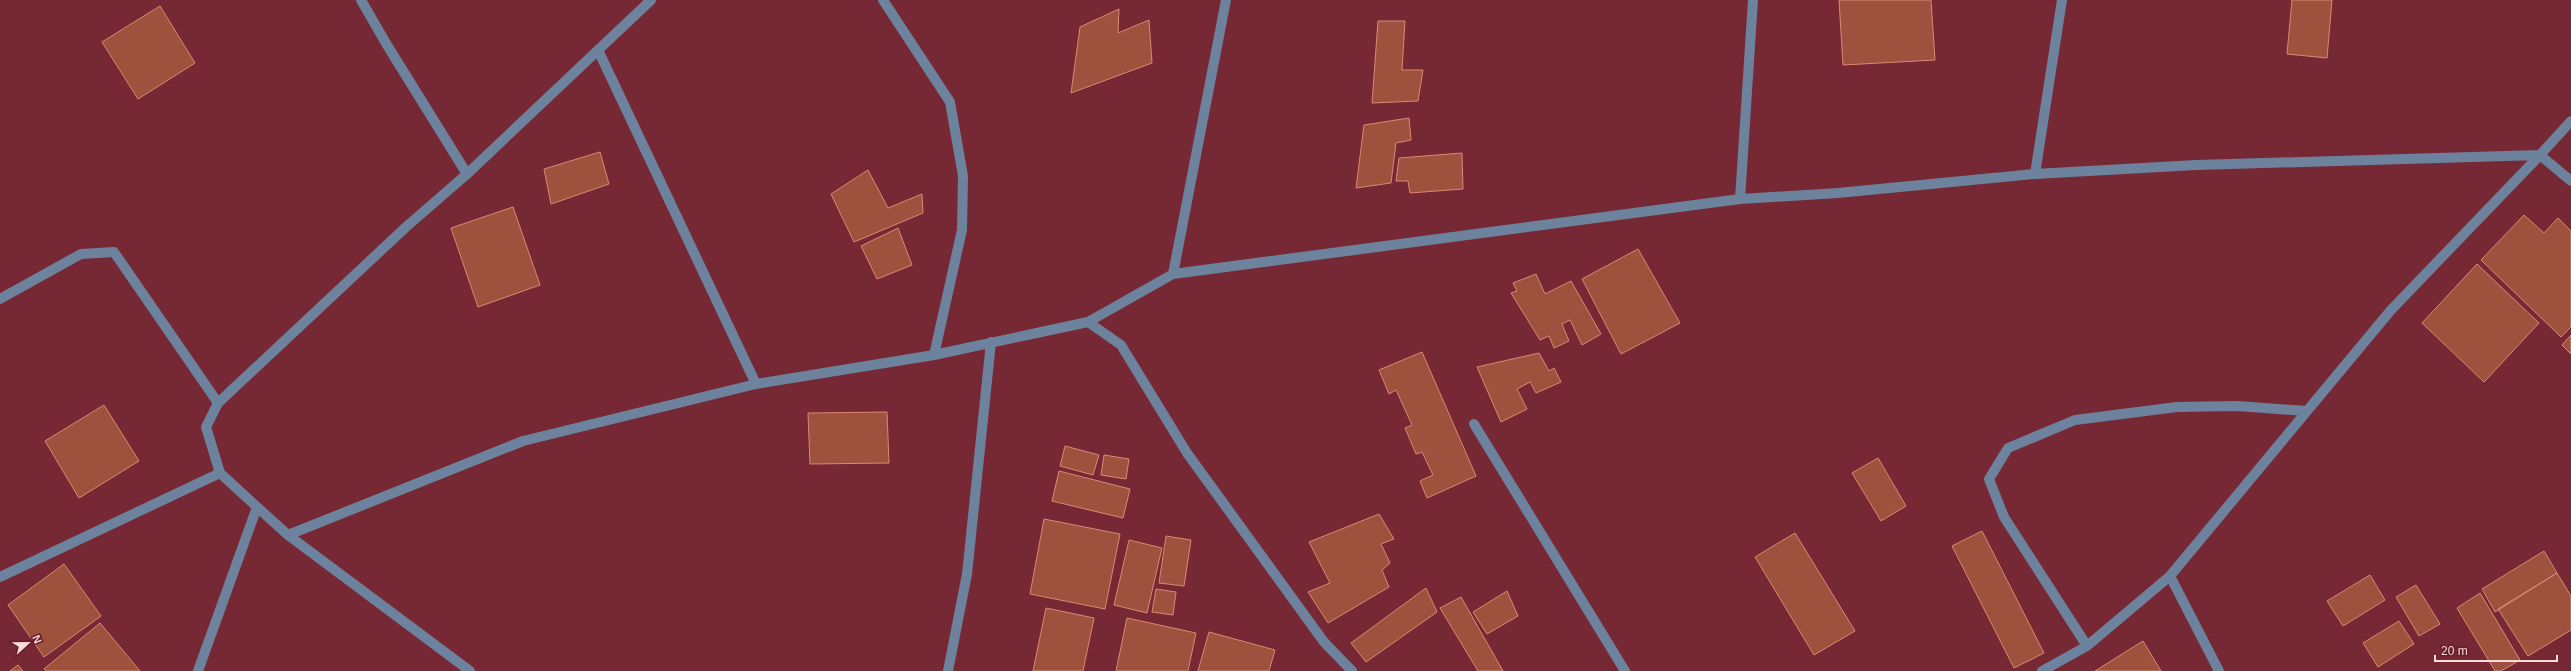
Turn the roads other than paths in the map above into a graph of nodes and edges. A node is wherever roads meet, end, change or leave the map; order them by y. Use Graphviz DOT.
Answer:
graph roads {
  1 [pos="362,0"];
  2 [pos="651,0"];
  3 [pos="883,0"];
  4 [pos="1226,0"];
  5 [pos="1753,0"];
  6 [pos="2062,0"];
  7 [pos="598,50"];
  8 [pos="2571,122"];
  9 [pos="2540,155"];
  10 [pos="467,174"];
  11 [pos="2035,174"];
  12 [pos="2571,181"];
  13 [pos="1740,199"];
  14 [pos="1173,274"];
  15 [pos="0,300"];
  16 [pos="1088,322"];
  17 [pos="991,342"];
  18 [pos="934,355"];
  19 [pos="756,384"];
  20 [pos="218,403"];
  21 [pos="2307,411"];
  22 [pos="1474,424"];
  23 [pos="220,473"];
  24 [pos="257,507"];
  25 [pos="288,535"];
  26 [pos="2170,576"];
  27 [pos="0,577"];
  28 [pos="2087,646"];
  29 [pos="198,671"];
  30 [pos="470,671"];
  31 [pos="948,671"];
  32 [pos="1352,671"];
  33 [pos="1625,671"];
  34 [pos="2042,671"];
  35 [pos="2219,671"];
  1 -- 10 [label="street"];
  2 -- 7 [label="street"];
  3 -- 18 [label="street"];
  4 -- 14 [label="street"];
  5 -- 13 [label="street"];
  6 -- 11 [label="street"];
  7 -- 10 [label="street"];
  7 -- 19 [label="street"];
  8 -- 9 [label="street"];
  9 -- 11 [label="street"];
  9 -- 12 [label="street"];
  9 -- 21 [label="street"];
  10 -- 20 [label="street"];
  11 -- 13 [label="street"];
  13 -- 14 [label="street"];
  14 -- 16 [label="street"];
  15 -- 20 [label="street"];
  16 -- 17 [label="street"];
  16 -- 32 [label="street"];
  17 -- 18 [label="street"];
  17 -- 31 [label="street"];
  18 -- 19 [label="street"];
  19 -- 25 [label="street"];
  20 -- 23 [label="street"];
  21 -- 26 [label="street"];
  21 -- 28 [label="street"];
  22 -- 33 [label="street"];
  23 -- 24 [label="street"];
  23 -- 27 [label="street"];
  24 -- 25 [label="street"];
  24 -- 29 [label="street"];
  25 -- 30 [label="street"];
  26 -- 28 [label="street"];
  26 -- 35 [label="street"];
  28 -- 34 [label="street"];
}
